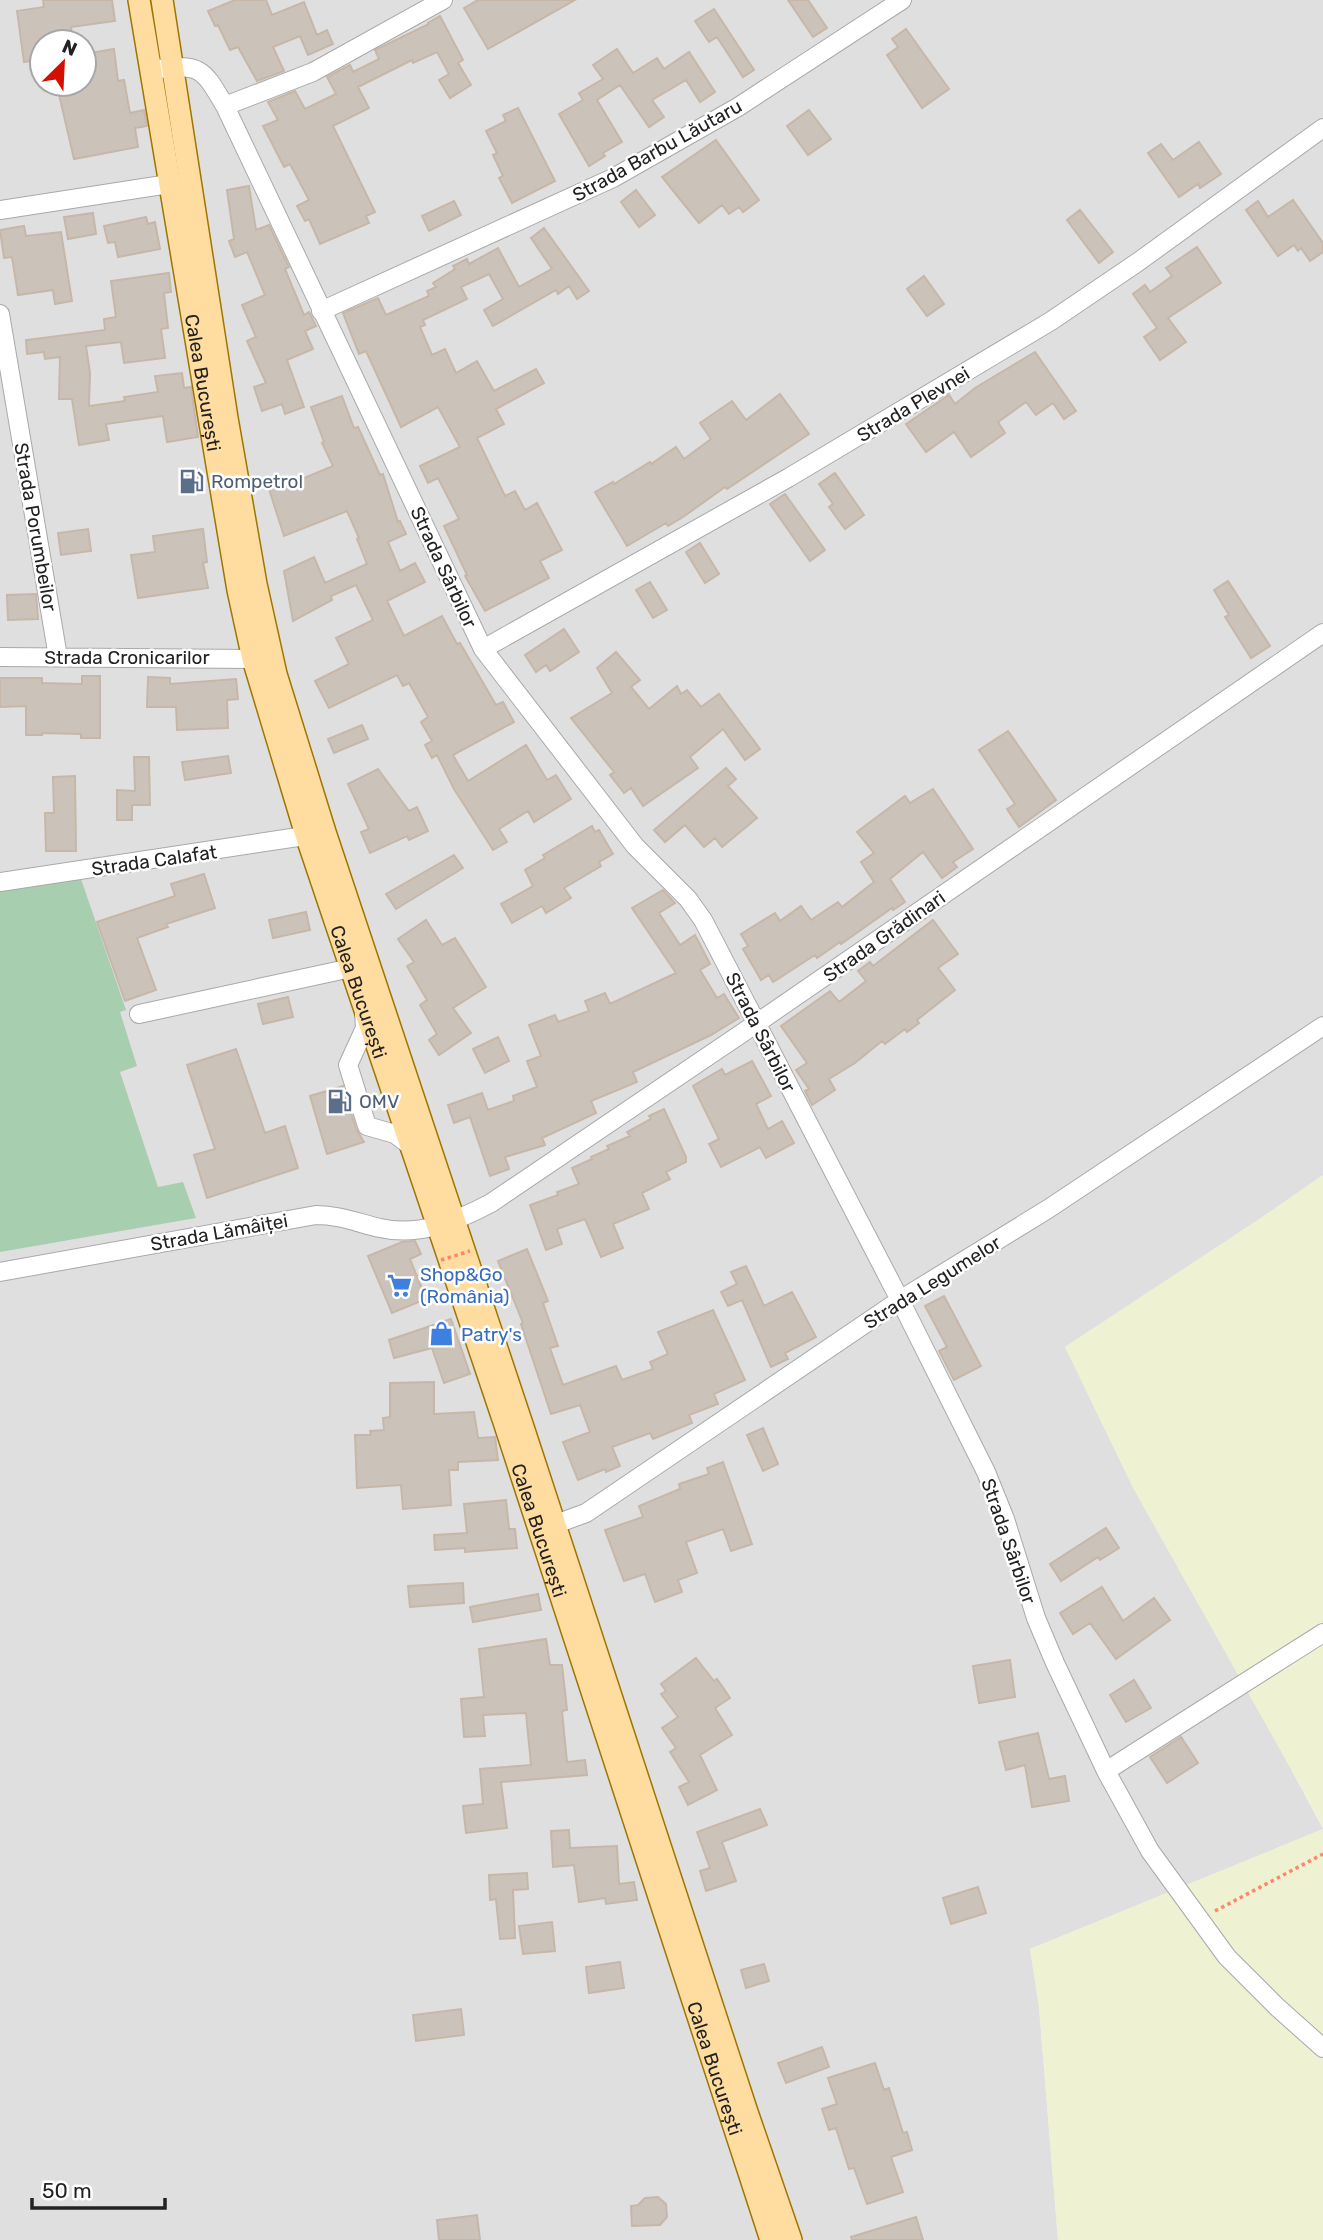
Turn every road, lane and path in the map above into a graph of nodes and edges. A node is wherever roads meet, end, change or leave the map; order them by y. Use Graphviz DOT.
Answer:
graph roads {
  1 [pos="139,0"];
  2 [pos="162,0"];
  3 [pos="443,0"];
  4 [pos="902,0"];
  5 [pos="172,67"];
  6 [pos="150,70"];
  7 [pos="225,106"];
  8 [pos="1323,128"];
  9 [pos="169,184"];
  10 [pos="0,210"];
  11 [pos="321,311"];
  12 [pos="0,314"];
  13 [pos="1323,633"];
  14 [pos="483,649"];
  15 [pos="58,656"];
  16 [pos="262,656"];
  17 [pos="0,657"];
  18 [pos="316,835"];
  19 [pos="0,882"];
  20 [pos="351,968"];
  21 [pos="363,1005"];
  22 [pos="139,1013"];
  23 [pos="757,1023"];
  24 [pos="1323,1026"];
  25 [pos="412,1147"];
  26 [pos="445,1223"];
  27 [pos="470,1251"];
  28 [pos="441,1260"];
  29 [pos="0,1272"];
  30 [pos="900,1300"];
  31 [pos="546,1527"];
  32 [pos="1323,1633"];
  33 [pos="1106,1771"];
  34 [pos="1323,1854"];
  35 [pos="1198,1920"];
  36 [pos="1323,2048"];
  37 [pos="771,2240"];
  38 [pos="791,2240"];
  1 -- 6 [label="main road, Calea București"];
  2 -- 5 [label="main road, Calea București"];
  3 -- 7 [label="street"];
  4 -- 11 [label="street, Strada Barbu Lăutaru"];
  5 -- 6 [label="street, Strada Sârbilor"];
  5 -- 7 [label="street, Strada Sârbilor"];
  5 -- 16 [label="main road, Calea București"];
  6 -- 9 [label="main road, Calea București"];
  7 -- 11 [label="street, Strada Sârbilor"];
  8 -- 14 [label="street, Strada Plevnei"];
  9 -- 10 [label="street"];
  9 -- 16 [label="main road, Calea București"];
  11 -- 14 [label="street, Strada Sârbilor"];
  12 -- 15 [label="street, Strada Porumbeilor"];
  13 -- 23 [label="street, Strada Grădinari"];
  14 -- 23 [label="street, Strada Sârbilor"];
  15 -- 16 [label="street, Strada Cronicarilor"];
  15 -- 17 [label="street, Strada Cronicarilor"];
  16 -- 18 [label="main road, Calea București"];
  18 -- 19 [label="street, Strada Calafat"];
  18 -- 20 [label="main road, Calea București"];
  18 -- 26 [label="main road, Calea București"];
  20 -- 21 [label="main road, Calea București"];
  20 -- 22 [label="street"];
  21 -- 25 [label="main road, Calea București"];
  21 -- 25 [label="street"];
  23 -- 26 [label="street, Strada Grădinari"];
  23 -- 30 [label="street, Strada Sârbilor"];
  24 -- 30 [label="street, Strada Legumelor"];
  25 -- 26 [label="main road, Calea București"];
  26 -- 29 [label="street, Strada Lămâiței"];
  26 -- 31 [label="main road, Calea București"];
  27 -- 28 [label="path, bridge"];
  30 -- 31 [label="street, Strada Legumelor"];
  30 -- 33 [label="street, Strada Sârbilor"];
  31 -- 37 [label="main road, Calea București"];
  31 -- 38 [label="main road, Calea București"];
  32 -- 33 [label="street"];
  33 -- 35 [label="street, Strada Sârbilor"];
  34 -- 35 [label="path"];
  35 -- 36 [label="street, Strada Sârbilor"];
}
